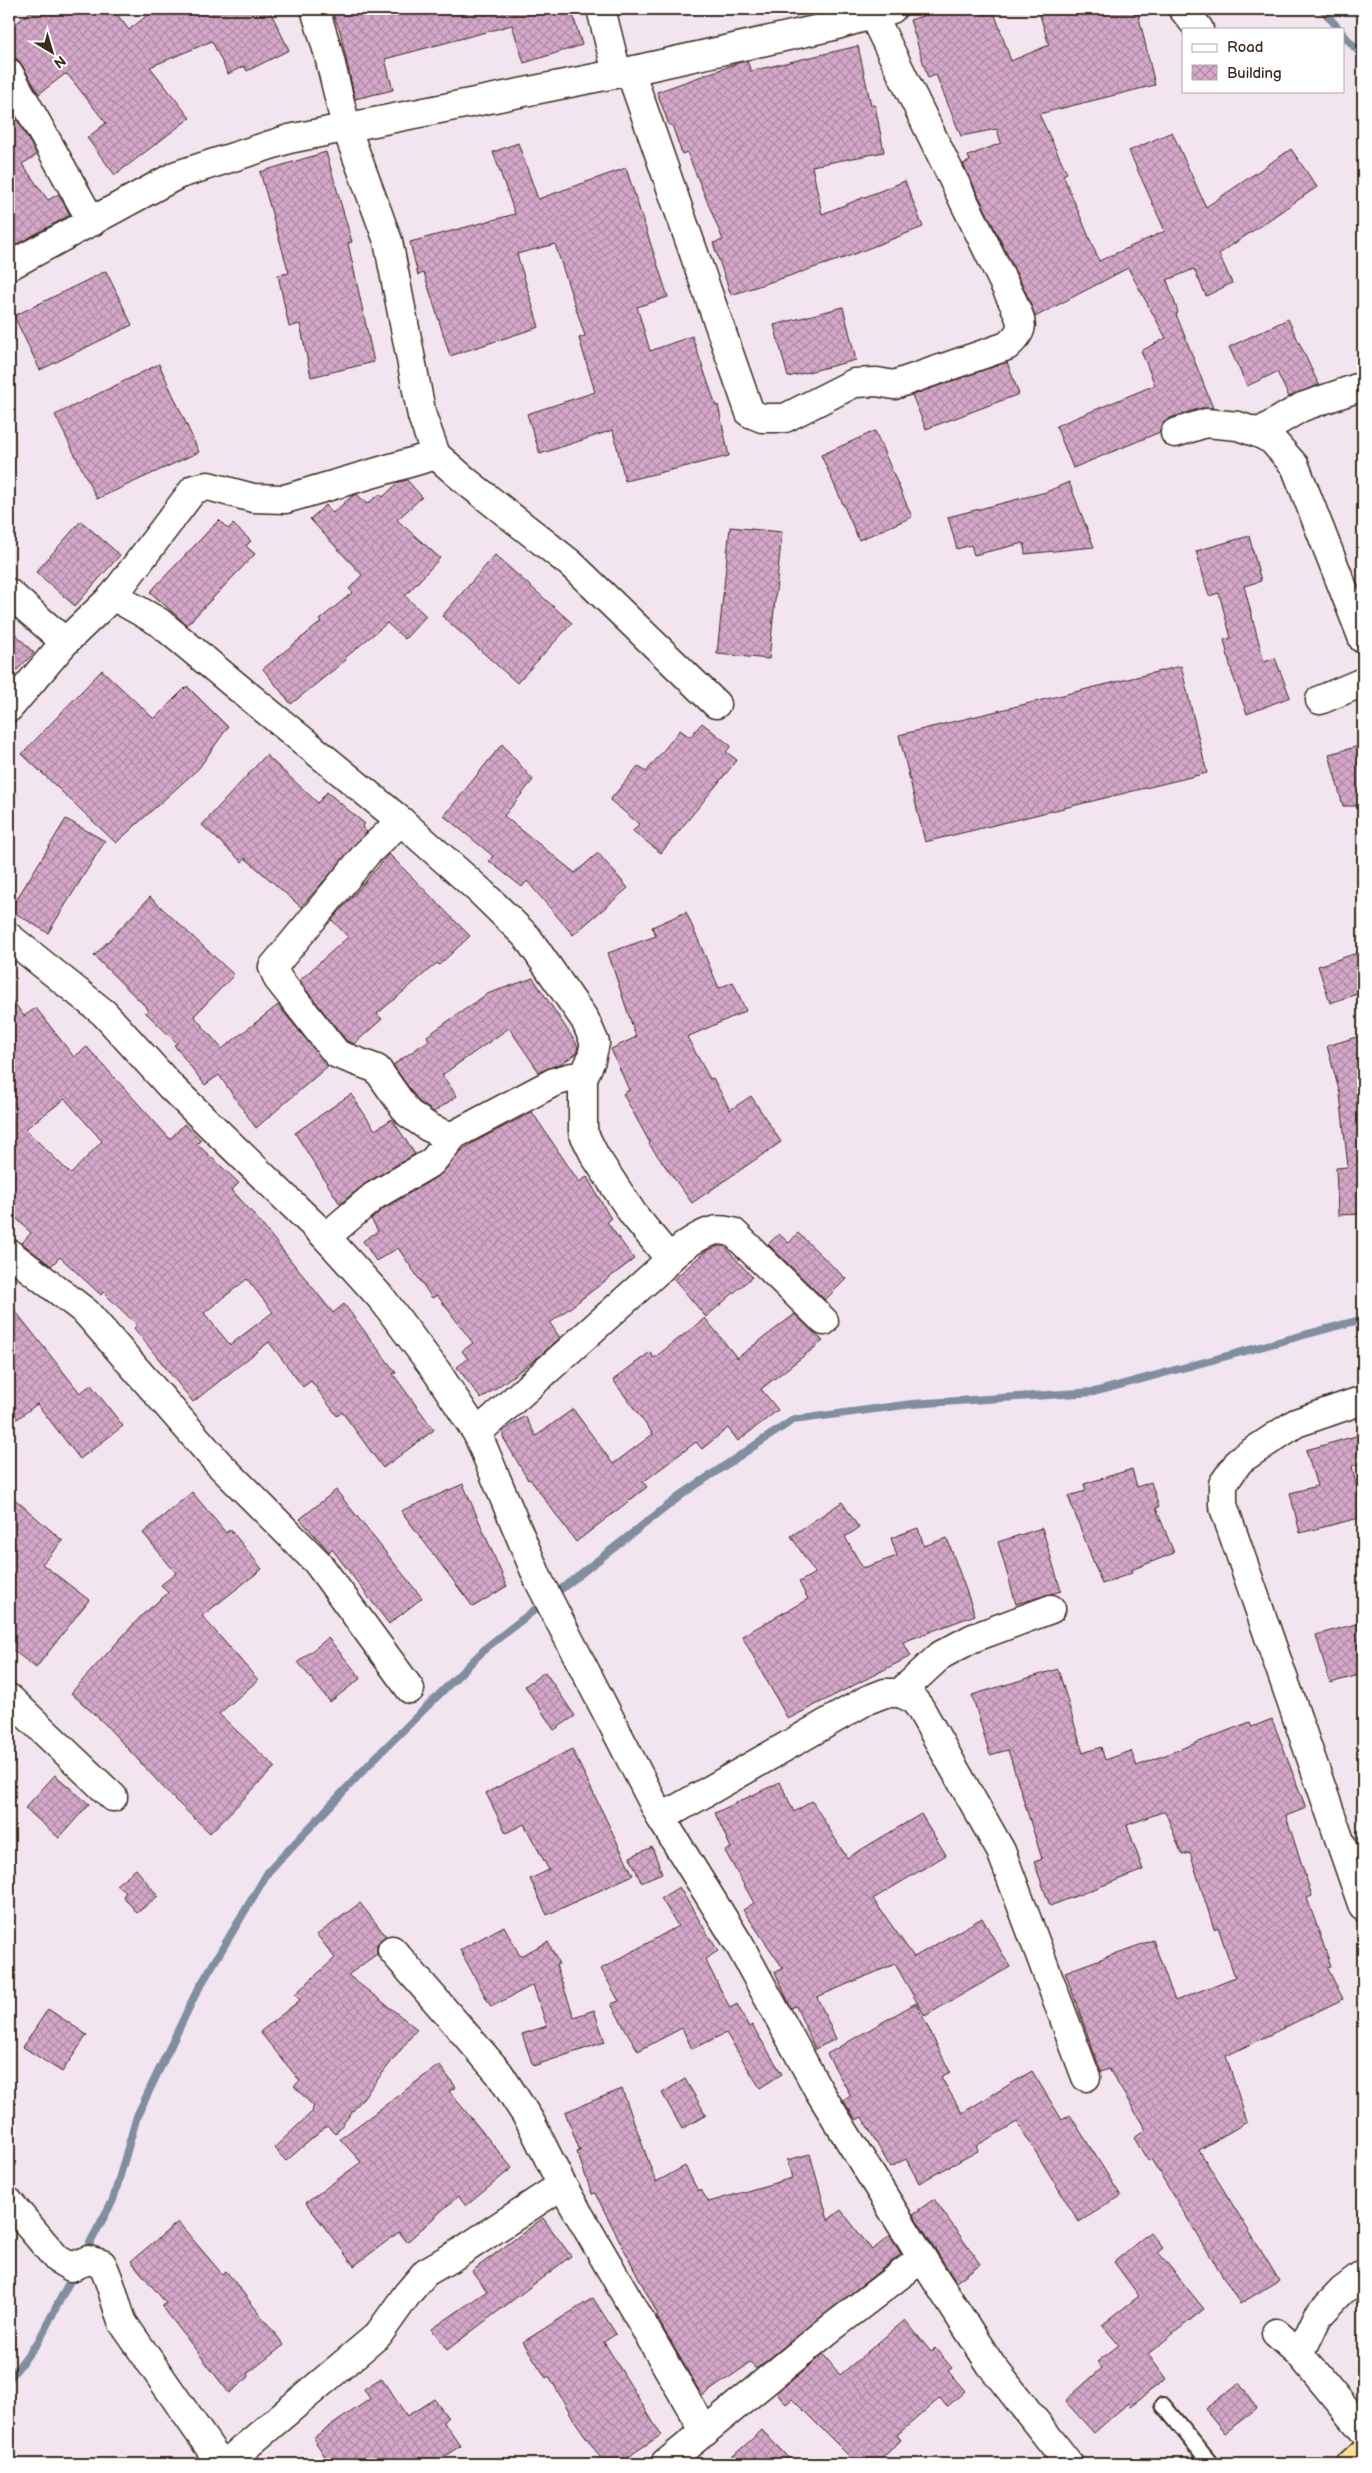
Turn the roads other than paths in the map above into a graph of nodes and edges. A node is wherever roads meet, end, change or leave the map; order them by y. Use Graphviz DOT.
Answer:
graph roads {
  1 [pos="315,9"];
  2 [pos="601,9"];
  3 [pos="1183,9"];
  4 [pos="882,12"];
  5 [pos="832,17"];
  6 [pos="1198,28"];
  7 [pos="624,72"];
  8 [pos="9,73"];
  9 [pos="346,127"];
  10 [pos="92,222"];
  11 [pos="9,266"];
  12 [pos="1363,386"];
  13 [pos="1175,433"];
  14 [pos="1258,433"];
  15 [pos="436,456"];
  16 [pos="9,593"];
  17 [pos="113,596"];
  18 [pos="1363,639"];
  19 [pos="65,642"];
  20 [pos="1363,682"];
  21 [pos="1320,700"];
  22 [pos="716,704"];
  23 [pos="9,708"];
  24 [pos="401,821"];
  25 [pos="9,937"];
  26 [pos="583,1078"];
  27 [pos="454,1135"];
  28 [pos="326,1236"];
  29 [pos="9,1252"];
  30 [pos="669,1258"];
  31 [pos="824,1321"];
  32 [pos="1363,1400"];
  33 [pos="477,1432"];
  34 [pos="1051,1609"];
  35 [pos="410,1689"];
  36 [pos="900,1692"];
  37 [pos="9,1698"];
  38 [pos="113,1797"];
  39 [pos="661,1818"];
  40 [pos="1363,1906"];
  41 [pos="392,1950"];
  42 [pos="1086,2077"];
  43 [pos="562,2185"];
  44 [pos="9,2202"];
  45 [pos="922,2258"];
  46 [pos="1363,2275"];
  47 [pos="1276,2334"];
  48 [pos="1300,2354"];
  49 [pos="1163,2405"];
  50 [pos="1363,2430"];
  51 [pos="706,2432"];
  52 [pos="1363,2453"];
  53 [pos="223,2464"];
  54 [pos="665,2464"];
  55 [pos="1069,2464"];
  56 [pos="1211,2464"];
  57 [pos="1351,2464"];
  1 -- 9 [label="street"];
  2 -- 7 [label="street"];
  3 -- 6 [label="street"];
  4 -- 5 [label="street"];
  4 -- 7 [label="street"];
  5 -- 7 [label="street"];
  7 -- 9 [label="street"];
  8 -- 10 [label="street"];
  9 -- 10 [label="street"];
  9 -- 15 [label="street"];
  10 -- 11 [label="street"];
  12 -- 14 [label="street"];
  13 -- 14 [label="street"];
  14 -- 18 [label="street"];
  15 -- 17 [label="street"];
  15 -- 22 [label="street"];
  16 -- 19 [label="street"];
  17 -- 19 [label="street"];
  17 -- 24 [label="street"];
  19 -- 23 [label="street"];
  20 -- 21 [label="street"];
  24 -- 26 [label="street"];
  24 -- 27 [label="street"];
  25 -- 28 [label="street"];
  26 -- 27 [label="street"];
  26 -- 30 [label="street"];
  27 -- 28 [label="street"];
  28 -- 33 [label="street"];
  29 -- 35 [label="street"];
  30 -- 31 [label="street"];
  30 -- 33 [label="street"];
  32 -- 40 [label="street"];
  33 -- 39 [label="street"];
  34 -- 36 [label="street"];
  36 -- 39 [label="street"];
  36 -- 42 [label="street"];
  37 -- 38 [label="street"];
  39 -- 45 [label="street"];
  41 -- 43 [label="street"];
  43 -- 51 [label="street"];
  43 -- 53 [label="street"];
  44 -- 53 [label="street"];
  45 -- 51 [label="street"];
  45 -- 55 [label="street"];
  46 -- 48 [label="street"];
  47 -- 48 [label="street"];
  48 -- 50 [label="street"];
  49 -- 56 [label="lane"];
  51 -- 54 [label="street"];
  52 -- 57 [label="highway"];
}
